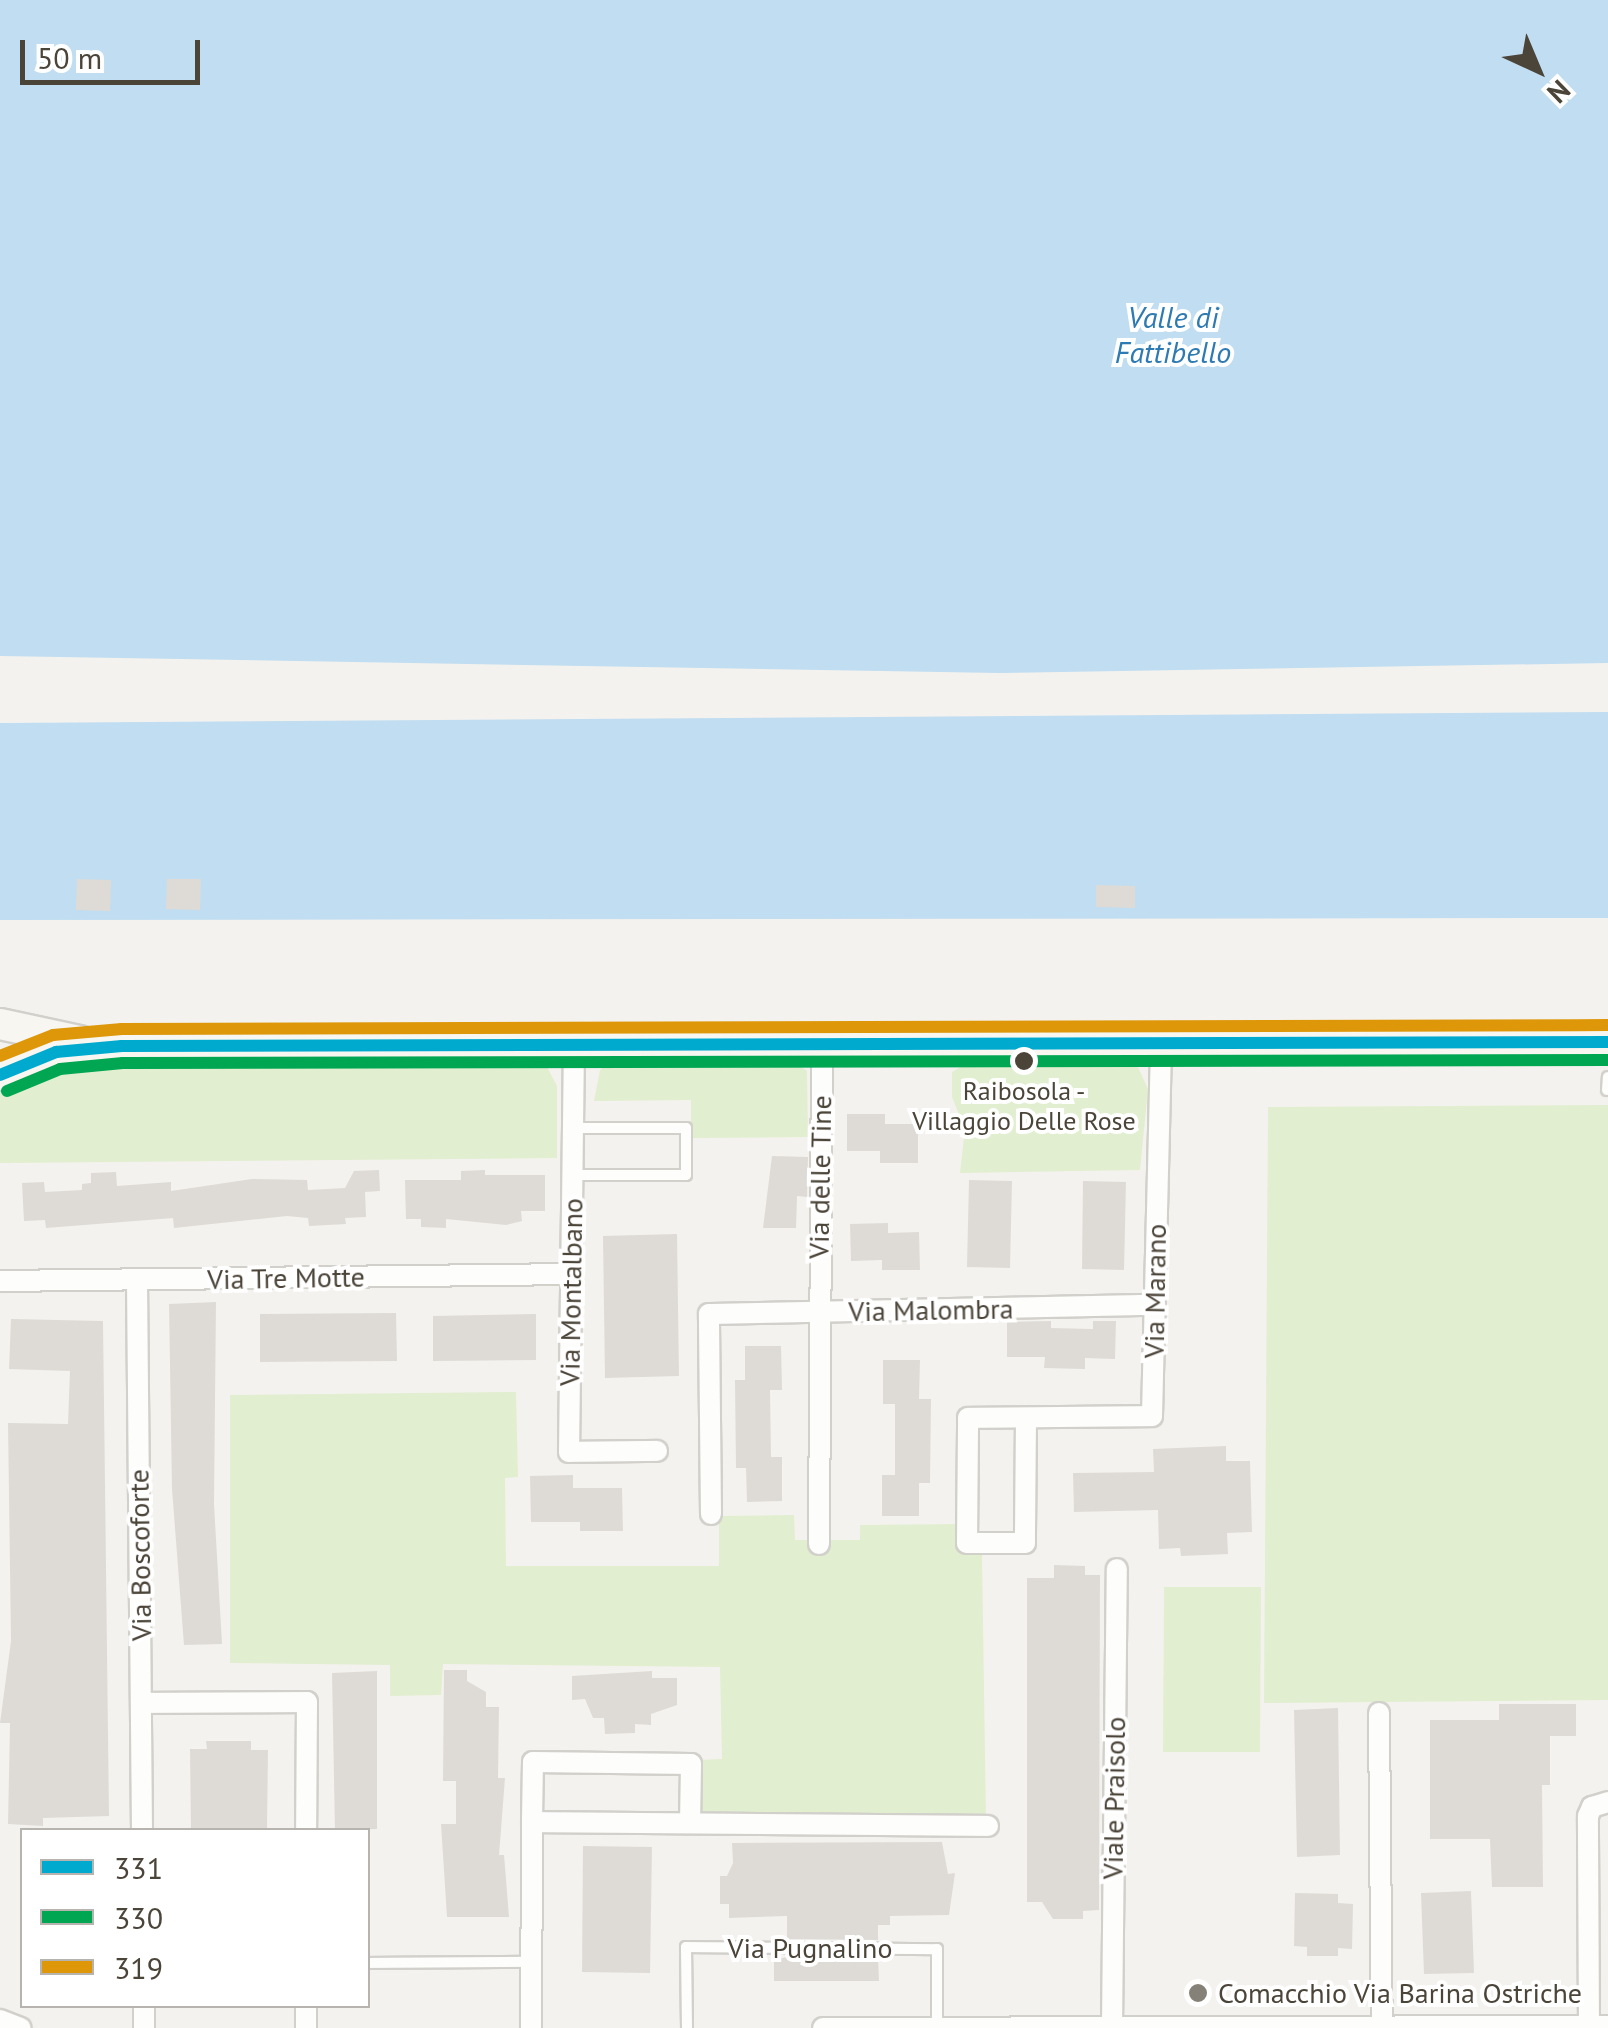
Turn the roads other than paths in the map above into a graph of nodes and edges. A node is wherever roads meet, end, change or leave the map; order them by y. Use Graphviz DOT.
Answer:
graph roads {
  1 [pos="0,1024"];
  2 [pos="1162,1040"];
  3 [pos="822,1042"];
  4 [pos="1608,1042"];
  5 [pos="574,1044"];
  6 [pos="122,1046"];
  7 [pos="0,1075"];
  8 [pos="1608,1077"];
  9 [pos="1607,1090"];
  10 [pos="573,1128"];
  11 [pos="572,1174"];
  12 [pos="571,1274"];
  13 [pos="137,1280"];
  14 [pos="0,1281"];
  15 [pos="1155,1304"];
  16 [pos="818,1312"];
  17 [pos="1026,1418"];
  18 [pos="657,1451"];
  19 [pos="711,1514"];
  20 [pos="819,1544"];
  21 [pos="1117,1569"];
  22 [pos="141,1703"];
  23 [pos="1379,1713"];
  24 [pos="1600,1804"];
  25 [pos="532,1822"];
  26 [pos="690,1823"];
  27 [pos="988,1826"];
  28 [pos="142,1828"];
  29 [pos="306,1828"];
  30 [pos="532,1962"];
  31 [pos="370,1963"];
  32 [pos="0,2020"];
  33 [pos="1600,2026"];
  34 [pos="1112,2027"];
  35 [pos="1180,2027"];
  36 [pos="1382,2027"];
  37 [pos="21,2028"];
  38 [pos="531,2028"];
  39 [pos="686,2028"];
  40 [pos="822,2028"];
  41 [pos="937,2028"];
  1 -- 6 [label="street"];
  2 -- 3 [label="street"];
  2 -- 4 [label="street"];
  2 -- 15 [label="street, Via Marano"];
  3 -- 5 [label="street"];
  3 -- 16 [label="street, Via delle Tine"];
  5 -- 6 [label="street"];
  5 -- 10 [label="street, Via Montalbano"];
  6 -- 7 [label="street"];
  8 -- 9 [label="lane"];
  10 -- 11 [label="street, Via Montalbano"];
  10 -- 11 [label="lane"];
  11 -- 12 [label="street, Via Montalbano"];
  12 -- 13 [label="street, Via Tre Motte"];
  12 -- 18 [label="street, Via Montalbano"];
  13 -- 14 [label="street, Via Tre Motte"];
  13 -- 22 [label="street, Via Boscoforte"];
  15 -- 16 [label="street, Via Malombra"];
  15 -- 17 [label="street, Via Marano"];
  16 -- 19 [label="street"];
  16 -- 20 [label="street, Via Malombra"];
  17 -- 17 [label="street"];
  21 -- 34 [label="street, Viale Praisolo"];
  22 -- 28 [label="street, Via Boscoforte"];
  22 -- 29 [label="street"];
  23 -- 36 [label="street"];
  24 -- 33 [label="street"];
  25 -- 26 [label="street"];
  25 -- 26 [label="street"];
  25 -- 30 [label="street"];
  26 -- 27 [label="street"];
  30 -- 31 [label="lane"];
  30 -- 38 [label="street"];
  32 -- 37 [label="street"];
  33 -- 36 [label="street"];
  34 -- 35 [label="street"];
  34 -- 41 [label="street"];
  35 -- 36 [label="street"];
  39 -- 41 [label="lane, Via Pugnalino"];
  40 -- 41 [label="street"];
}
